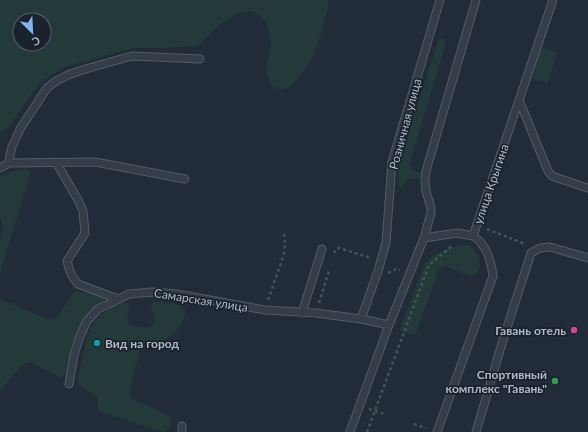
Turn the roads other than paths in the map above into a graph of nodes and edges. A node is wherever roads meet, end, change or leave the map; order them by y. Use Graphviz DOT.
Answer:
graph roads {
  1 [pos="440,0"];
  2 [pos="476,0"];
  3 [pos="553,0"];
  4 [pos="200,59"];
  5 [pos="519,100"];
  6 [pos="56,162"];
  7 [pos="9,163"];
  8 [pos="0,168"];
  9 [pos="185,180"];
  10 [pos="587,188"];
  11 [pos="470,235"];
  12 [pos="424,238"];
  13 [pos="322,249"];
  14 [pos="588,258"];
  15 [pos="118,299"];
  16 [pos="302,313"];
  17 [pos="361,319"];
  18 [pos="389,325"];
  19 [pos="69,384"];
  20 [pos="350,432"];
  21 [pos="437,432"];
  22 [pos="476,432"];
  1 -- 17 [label="lane, Розничная улица"];
  2 -- 12 [label="lane"];
  3 -- 5 [label="lane, улица Крыгина"];
  4 -- 7 [label="lane"];
  5 -- 10 [label="lane"];
  5 -- 11 [label="lane, улица Крыгина"];
  6 -- 7 [label="lane"];
  6 -- 9 [label="lane"];
  6 -- 15 [label="lane"];
  7 -- 8 [label="lane"];
  11 -- 12 [label="lane"];
  11 -- 21 [label="lane, улица Крыгина"];
  12 -- 18 [label="lane"];
  13 -- 16 [label="lane"];
  14 -- 22 [label="lane"];
  15 -- 16 [label="lane, Самарская улица"];
  15 -- 19 [label="lane, Самарская улица"];
  16 -- 17 [label="lane, Самарская улица"];
  17 -- 18 [label="lane, Самарская улица"];
  18 -- 20 [label="lane"];
}
